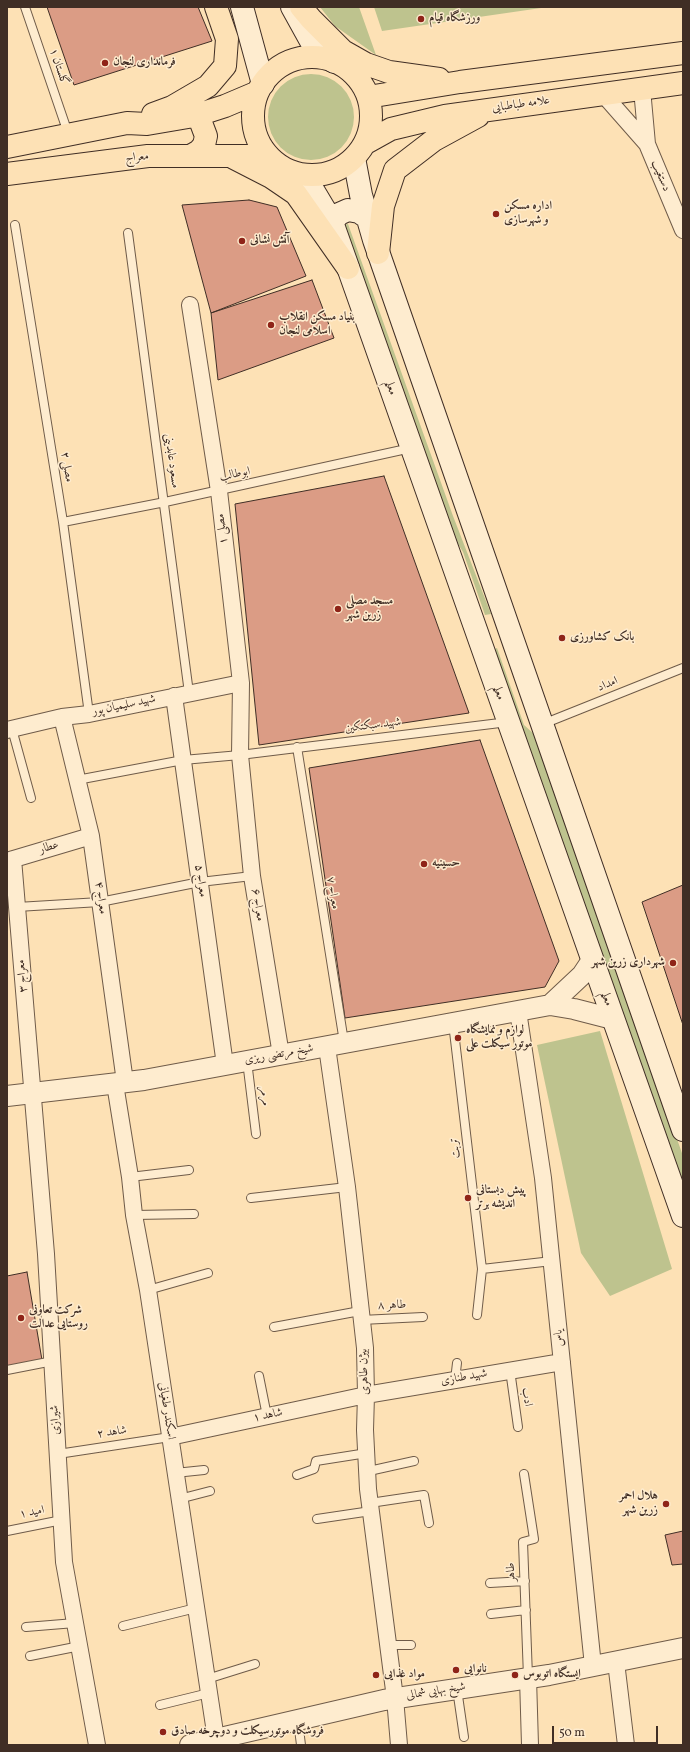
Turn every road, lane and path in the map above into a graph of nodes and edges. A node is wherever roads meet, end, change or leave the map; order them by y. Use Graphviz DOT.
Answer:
graph roads {
  1 [pos="25,7"];
  2 [pos="216,7"];
  3 [pos="242,7"];
  4 [pos="292,7"];
  5 [pos="301,7"];
  6 [pos="683,53"];
  7 [pos="334,62"];
  8 [pos="460,82"];
  9 [pos="683,83"];
  10 [pos="260,88"];
  11 [pos="428,88"];
  12 [pos="642,88"];
  13 [pos="603,94"];
  14 [pos="368,97"];
  15 [pos="492,109"];
  16 [pos="194,116"];
  17 [pos="432,120"];
  18 [pos="127,123"];
  19 [pos="68,135"];
  20 [pos="647,144"];
  21 [pos="7,147"];
  22 [pos="359,151"];
  23 [pos="192,155"];
  24 [pos="230,155"];
  25 [pos="268,156"];
  26 [pos="7,174"];
  27 [pos="304,175"];
  28 [pos="368,218"];
  29 [pos="332,222"];
  30 [pos="15,225"];
  31 [pos="683,230"];
  32 [pos="128,233"];
  33 [pos="378,253"];
  34 [pos="348,268"];
  35 [pos="190,305"];
  36 [pos="411,448"];
  37 [pos="219,491"];
  38 [pos="165,502"];
  39 [pos="63,522"];
  40 [pos="511,636"];
  41 [pos="482,647"];
  42 [pos="683,668"];
  43 [pos="241,683"];
  44 [pos="182,694"];
  45 [pos="90,714"];
  46 [pos="62,717"];
  47 [pos="509,722"];
  48 [pos="542,725"];
  49 [pos="10,730"];
  50 [pos="297,747"];
  51 [pos="240,755"];
  52 [pos="183,760"];
  53 [pos="77,780"];
  54 [pos="31,798"];
  55 [pos="91,836"];
  56 [pos="10,860"];
  57 [pos="252,876"];
  58 [pos="200,882"];
  59 [pos="100,902"];
  60 [pos="17,907"];
  61 [pos="592,960"];
  62 [pos="550,1005"];
  63 [pos="518,1011"];
  64 [pos="613,1019"];
  65 [pos="454,1023"];
  66 [pos="336,1045"];
  67 [pos="281,1055"];
  68 [pos="247,1061"];
  69 [pos="225,1065"];
  70 [pos="120,1083"];
  71 [pos="33,1092"];
  72 [pos="7,1096"];
  73 [pos="683,1130"];
  74 [pos="256,1134"];
  75 [pos="189,1170"];
  76 [pos="130,1177"];
  77 [pos="347,1187"];
  78 [pos="251,1198"];
  79 [pos="194,1214"];
  80 [pos="134,1215"];
  81 [pos="683,1216"];
  82 [pos="552,1261"];
  83 [pos="482,1269"];
  84 [pos="208,1273"];
  85 [pos="148,1290"];
  86 [pos="361,1315"];
  87 [pos="477,1315"];
  88 [pos="424,1317"];
  89 [pos="274,1327"];
  90 [pos="53,1361"];
  91 [pos="562,1362"];
  92 [pos="457,1363"];
  93 [pos="7,1370"];
  94 [pos="510,1370"];
  95 [pos="259,1376"];
  96 [pos="455,1380"];
  97 [pos="366,1395"];
  98 [pos="267,1416"];
  99 [pos="518,1427"];
  100 [pos="170,1437"];
  101 [pos="367,1453"];
  102 [pos="58,1454"];
  103 [pos="414,1461"];
  104 [pos="204,1470"];
  105 [pos="368,1471"];
  106 [pos="175,1473"];
  107 [pos="524,1474"];
  108 [pos="297,1475"];
  109 [pos="210,1491"];
  110 [pos="180,1499"];
  111 [pos="371,1507"];
  112 [pos="317,1519"];
  113 [pos="62,1520"];
  114 [pos="429,1523"];
  115 [pos="7,1531"];
  116 [pos="525,1581"];
  117 [pos="490,1583"];
  118 [pos="196,1608"];
  119 [pos="526,1610"];
  120 [pos="491,1614"];
  121 [pos="75,1623"];
  122 [pos="124,1626"];
  123 [pos="26,1627"];
  124 [pos="388,1645"];
  125 [pos="411,1645"];
  126 [pos="80,1646"];
  127 [pos="683,1648"];
  128 [pos="30,1656"];
  129 [pos="616,1662"];
  130 [pos="255,1664"];
  131 [pos="593,1666"];
  132 [pos="528,1678"];
  133 [pos="208,1686"];
  134 [pos="457,1689"];
  135 [pos="395,1698"];
  136 [pos="160,1705"];
  137 [pos="298,1720"];
  138 [pos="464,1737"];
  139 [pos="216,1742"];
  140 [pos="97,1745"];
  141 [pos="190,1745"];
  142 [pos="301,1745"];
  143 [pos="399,1745"];
  144 [pos="530,1745"];
  145 [pos="626,1745"];
  1 -- 19 [label="lane, گلستان ۱"];
  2 -- 18 [label="main road"];
  3 -- 10 [label="main road"];
  4 -- 7 [label="main road"];
  5 -- 8 [label="main road"];
  6 -- 8 [label="main road"];
  7 -- 10 [label="main road"];
  7 -- 14 [label="main road"];
  8 -- 11 [label="main road"];
  9 -- 12 [label="main road, علامه طباطبایی"];
  10 -- 16 [label="main road"];
  10 -- 25 [label="main road"];
  11 -- 14 [label="main road"];
  11 -- 17 [label="main road"];
  12 -- 13 [label="main road, علامه طباطبایی"];
  12 -- 20 [label="street"];
  13 -- 15 [label="main road, علامه طباطبایی"];
  13 -- 20 [label="street"];
  14 -- 22 [label="main road"];
  15 -- 17 [label="main road, علامه طباطبایی"];
  15 -- 33 [label="main road"];
  16 -- 18 [label="main road"];
  16 -- 23 [label="main road"];
  17 -- 22 [label="main road, علامه طباطبایی"];
  18 -- 19 [label="main road"];
  19 -- 21 [label="main road"];
  20 -- 31 [label="street, دستغیب"];
  22 -- 27 [label="main road"];
  22 -- 28 [label="main road"];
  23 -- 24 [label="main road, معراج"];
  23 -- 26 [label="main road, معراج"];
  24 -- 25 [label="main road, معراج"];
  24 -- 34 [label="main road"];
  25 -- 27 [label="main road"];
  27 -- 29 [label="main road, معلم"];
  28 -- 29 [label="main road"];
  28 -- 33 [label="main road"];
  29 -- 34 [label="main road, معلم"];
  30 -- 39 [label="lane, مصلی ۲"];
  32 -- 38 [label="lane, مسعود عابدینی"];
  33 -- 40 [label="main road"];
  34 -- 36 [label="main road, معلم"];
  35 -- 37 [label="street, مصلی ۱"];
  36 -- 37 [label="lane, ابوطالب"];
  36 -- 41 [label="main road, معلم"];
  37 -- 38 [label="lane, ابوطالب"];
  37 -- 43 [label="street, مصلی ۱"];
  38 -- 39 [label="lane, ابوطالب"];
  38 -- 44 [label="lane, مسعود عابدینی"];
  39 -- 45 [label="lane, مصلی ۲"];
  40 -- 41 [label="main road"];
  40 -- 48 [label="main road"];
  41 -- 47 [label="main road, معلم"];
  42 -- 48 [label="lane, امداد"];
  43 -- 44 [label="street, شهید سلیمیان پور"];
  43 -- 51 [label="street, مصلی ۱"];
  44 -- 45 [label="street, شهید سلیمیان پور"];
  44 -- 52 [label="street, معراج ۵"];
  45 -- 46 [label="street, شهید سلیمیان پور"];
  46 -- 49 [label="street, شهید سلیمیان پور"];
  46 -- 53 [label="street, معراج ۴"];
  47 -- 50 [label="lane, شهید سبکتکین"];
  47 -- 61 [label="main road, معلم"];
  48 -- 73 [label="main road"];
  49 -- 54 [label="lane"];
  50 -- 51 [label="lane, شهید سبکتکین"];
  50 -- 66 [label="lane, معراح ۷"];
  51 -- 52 [label="lane, شهید سبکتکین"];
  51 -- 57 [label="street, معراج ۶"];
  52 -- 53 [label="lane, شهید سبکتکین"];
  52 -- 58 [label="street, معراج ۵"];
  53 -- 55 [label="street, معراج ۴"];
  55 -- 56 [label="street, عطار"];
  55 -- 59 [label="street, معراج ۴"];
  56 -- 60 [label="street, معراج ۳"];
  57 -- 58 [label="lane"];
  57 -- 67 [label="street, معراج ۶"];
  58 -- 59 [label="lane"];
  58 -- 69 [label="street, معراج ۵"];
  59 -- 60 [label="lane"];
  59 -- 70 [label="street, معراج ۴"];
  60 -- 71 [label="street, معراج ۳"];
  61 -- 62 [label="street"];
  61 -- 64 [label="main road, معلم"];
  62 -- 63 [label="street, شیخ مرتضی ریزی"];
  62 -- 64 [label="street, شیخ مرتضی ریزی"];
  63 -- 65 [label="street, شیخ مرتضی ریزی"];
  63 -- 82 [label="street, یاس"];
  64 -- 81 [label="main road, معلم"];
  65 -- 66 [label="street, شیخ مرتضی ریزی"];
  65 -- 83 [label="lane, تربت"];
  66 -- 67 [label="street, شیخ مرتضی ریزی"];
  66 -- 77 [label="street, بیژن طاهری"];
  67 -- 68 [label="street, شیخ مرتضی ریزی"];
  68 -- 69 [label="street, شیخ مرتضی ریزی"];
  68 -- 74 [label="lane, مرمر"];
  69 -- 70 [label="street, شیخ مرتضی ریزی"];
  70 -- 71 [label="street, شیخ مرتضی ریزی"];
  70 -- 76 [label="street, اسکندر طغیانی"];
  71 -- 72 [label="street, شیخ مرتضی ریزی"];
  71 -- 90 [label="street, شیرازی"];
  75 -- 76 [label="lane"];
  76 -- 80 [label="street, اسکندر طغیانی"];
  77 -- 78 [label="lane"];
  77 -- 86 [label="street, بیژن طاهری"];
  79 -- 80 [label="lane"];
  80 -- 85 [label="street, اسکندر طغیانی"];
  82 -- 83 [label="lane"];
  82 -- 91 [label="street, یاس"];
  83 -- 87 [label="lane, تربت"];
  84 -- 85 [label="lane"];
  85 -- 100 [label="street, اسکندر طغیانی"];
  86 -- 88 [label="lane, طاهر ۸"];
  86 -- 89 [label="lane, طاهر ۸"];
  86 -- 97 [label="street, بیژن طاهری"];
  90 -- 93 [label="lane"];
  90 -- 102 [label="street, شیرازی"];
  91 -- 94 [label="street, شهید طنازی"];
  91 -- 131 [label="street, یاس"];
  92 -- 96 [label="lane"];
  94 -- 96 [label="street, شهید طنازی"];
  94 -- 99 [label="lane, ادب"];
  95 -- 98 [label="lane"];
  96 -- 97 [label="street, شهید طنازی"];
  97 -- 98 [label="street, شاهد ۱"];
  97 -- 101 [label="street, بیژن طاهری"];
  98 -- 100 [label="street, شاهد ۱"];
  100 -- 102 [label="lane, شاهد ۲"];
  100 -- 106 [label="street, اسکندر طغیانی"];
  101 -- 105 [label="street, بیژن طاهری"];
  101 -- 108 [label="lane"];
  102 -- 113 [label="street, شیرازی"];
  103 -- 105 [label="lane"];
  104 -- 106 [label="lane"];
  105 -- 111 [label="street, بیژن طاهری"];
  106 -- 110 [label="street, اسکندر طغیانی"];
  107 -- 116 [label="lane, طاهر"];
  109 -- 110 [label="lane"];
  110 -- 118 [label="street, اسکندر طغیانی"];
  111 -- 112 [label="lane"];
  111 -- 114 [label="lane"];
  111 -- 124 [label="street, بیژن طاهری"];
  113 -- 115 [label="lane, امید ۱"];
  113 -- 121 [label="street, شیرازی"];
  116 -- 117 [label="lane"];
  116 -- 119 [label="lane, طاهر"];
  118 -- 122 [label="lane"];
  118 -- 133 [label="street, اسکندر طغیانی"];
  119 -- 120 [label="lane"];
  119 -- 132 [label="lane, طاهر"];
  121 -- 123 [label="lane"];
  121 -- 126 [label="street, شیرازی"];
  124 -- 125 [label="lane"];
  124 -- 135 [label="street, بیژن طاهری"];
  126 -- 128 [label="lane"];
  126 -- 140 [label="street, شیرازی"];
  127 -- 129 [label="street, شیخ بهایی شمالی"];
  129 -- 131 [label="street, شیخ بهایی شمالی"];
  129 -- 145 [label="street"];
  130 -- 133 [label="lane"];
  131 -- 132 [label="street, شیخ بهایی شمالی"];
  132 -- 134 [label="street, شیخ بهایی شمالی"];
  132 -- 144 [label="street"];
  133 -- 136 [label="lane"];
  133 -- 139 [label="street, اسکندر طغیانی"];
  134 -- 135 [label="street, شیخ بهایی شمالی"];
  134 -- 138 [label="lane"];
  135 -- 137 [label="street, شیخ بهایی شمالی"];
  135 -- 143 [label="street, بیژن طاهری"];
  137 -- 139 [label="street, شیخ بهایی شمالی"];
  137 -- 142 [label="lane"];
  139 -- 141 [label="street, شیخ بهایی شمالی"];
}
